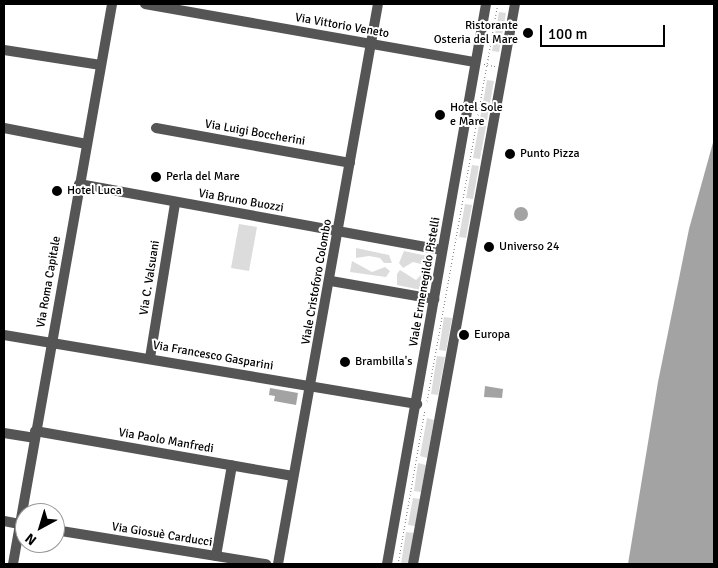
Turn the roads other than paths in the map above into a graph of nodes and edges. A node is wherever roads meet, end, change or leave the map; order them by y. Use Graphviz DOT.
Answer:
graph roads {
  1 [pos="112,4"];
  2 [pos="145,4"];
  3 [pos="378,4"];
  4 [pos="486,4"];
  5 [pos="515,4"];
  6 [pos="168,6"];
  7 [pos="371,44"];
  8 [pos="4,50"];
  9 [pos="475,62"];
  10 [pos="101,64"];
  11 [pos="4,128"];
  12 [pos="156,128"];
  13 [pos="86,144"];
  14 [pos="350,163"];
  15 [pos="79,184"];
  16 [pos="175,202"];
  17 [pos="339,232"];
  18 [pos="442,250"];
  19 [pos="331,280"];
  20 [pos="434,299"];
  21 [pos="4,335"];
  22 [pos="51,343"];
  23 [pos="150,358"];
  24 [pos="311,386"];
  25 [pos="417,404"];
  26 [pos="4,433"];
  27 [pos="35,434"];
  28 [pos="232,465"];
  29 [pos="293,476"];
  30 [pos="25,503"];
  31 [pos="65,532"];
  32 [pos="216,556"];
  33 [pos="266,564"];
  34 [pos="278,564"];
  35 [pos="387,564"];
  36 [pos="414,564"];
  1 -- 10 [label="street, Via Roma Capitale"];
  2 -- 6 [label="street, Via Vittorio Veneto"];
  3 -- 7 [label="street, Viale Cristoforo Colombo"];
  4 -- 9 [label="street, Viale Ermenegildo Pistelli"];
  5 -- 36 [label="street"];
  6 -- 7 [label="street, Via Vittorio Veneto"];
  7 -- 9 [label="street, Via Vittorio Veneto"];
  7 -- 14 [label="street, Viale Cristoforo Colombo"];
  8 -- 10 [label="street"];
  9 -- 18 [label="street, Viale Ermenegildo Pistelli"];
  10 -- 13 [label="street, Via Roma Capitale"];
  11 -- 13 [label="street"];
  12 -- 14 [label="street, Via Luigi Boccherini"];
  13 -- 15 [label="street, Via Roma Capitale"];
  14 -- 17 [label="street, Viale Cristoforo Colombo"];
  15 -- 16 [label="street, Via Bruno Buozzi"];
  15 -- 22 [label="street, Via Roma Capitale"];
  16 -- 17 [label="street, Via Bruno Buozzi"];
  16 -- 23 [label="street, Via C. Valsuani"];
  17 -- 18 [label="street, Via Bruno Buozzi"];
  17 -- 19 [label="street, Viale Cristoforo Colombo"];
  18 -- 20 [label="street, Viale Ermenegildo Pistelli"];
  19 -- 20 [label="street"];
  19 -- 24 [label="street, Viale Cristoforo Colombo"];
  20 -- 25 [label="street, Viale Ermenegildo Pistelli"];
  21 -- 22 [label="street, Via Francesco Gasparini"];
  22 -- 23 [label="street, Via Francesco Gasparini"];
  22 -- 27 [label="street, Via Roma Capitale"];
  23 -- 24 [label="street, Via Francesco Gasparini"];
  24 -- 25 [label="street, Via Francesco Gasparini"];
  24 -- 29 [label="street, Viale Cristoforo Colombo"];
  25 -- 35 [label="street, Viale Ermenegildo Pistelli"];
  26 -- 27 [label="street, Via Paolo Manfredi"];
  27 -- 28 [label="street, Via Paolo Manfredi"];
  27 -- 30 [label="street, Via Roma Capitale"];
  28 -- 29 [label="street, Via Paolo Manfredi"];
  28 -- 32 [label="street"];
  29 -- 34 [label="street, Viale Cristoforo Colombo"];
  31 -- 32 [label="street, Via Giosuè Carducci"];
  32 -- 33 [label="street, Via Giosuè Carducci"];
}
